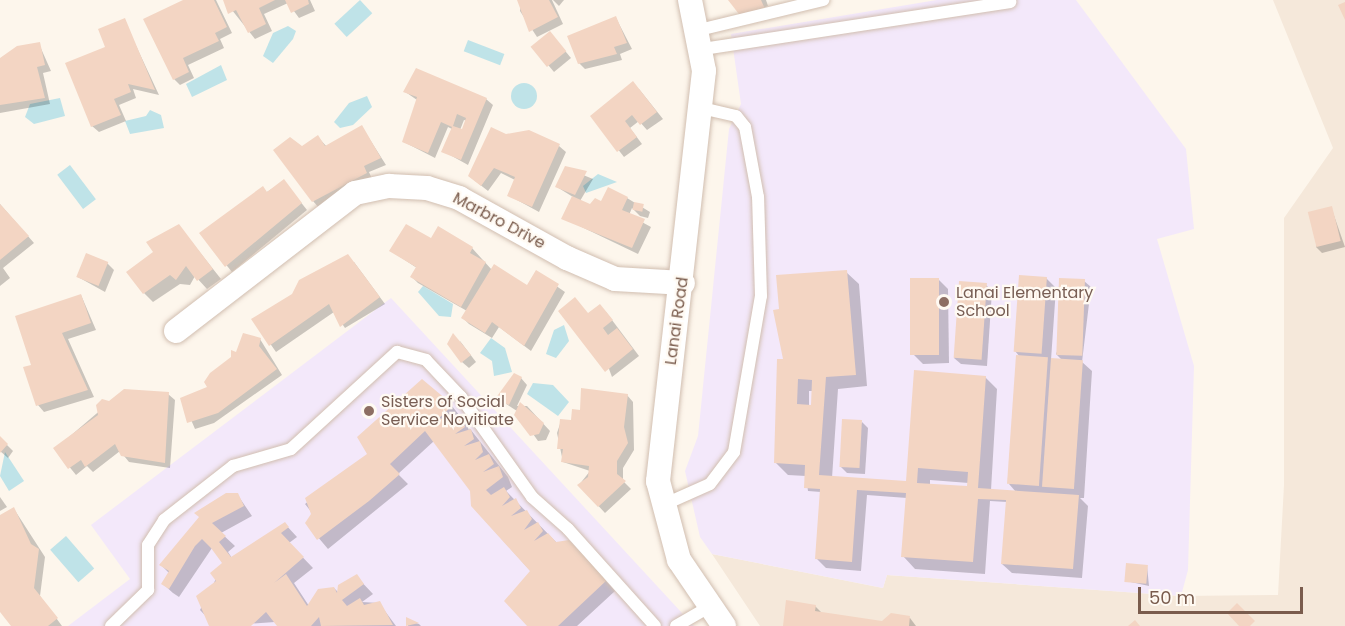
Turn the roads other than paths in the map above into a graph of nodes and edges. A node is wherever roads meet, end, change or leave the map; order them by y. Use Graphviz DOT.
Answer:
graph roads {
  1 [pos="690,0"];
  2 [pos="823,0"];
  3 [pos="1010,2"];
  4 [pos="701,39"];
  5 [pos="700,108"];
  6 [pos="683,282"];
  7 [pos="176,331"];
  8 [pos="663,505"];
  9 [pos="709,607"];
  10 [pos="111,626"];
  11 [pos="655,626"];
  12 [pos="676,626"];
  13 [pos="724,626"];
  1 -- 4 [label="street, Lanai Road"];
  2 -- 4 [label="lane"];
  3 -- 4 [label="lane"];
  4 -- 5 [label="street, Lanai Road"];
  5 -- 6 [label="street, Lanai Road"];
  5 -- 8 [label="lane"];
  6 -- 7 [label="street, Marbro Drive"];
  6 -- 8 [label="street, Lanai Road"];
  8 -- 9 [label="street, Lanai Road"];
  9 -- 12 [label="lane"];
  9 -- 13 [label="street, Lanai Road"];
  10 -- 11 [label="lane"];
}
